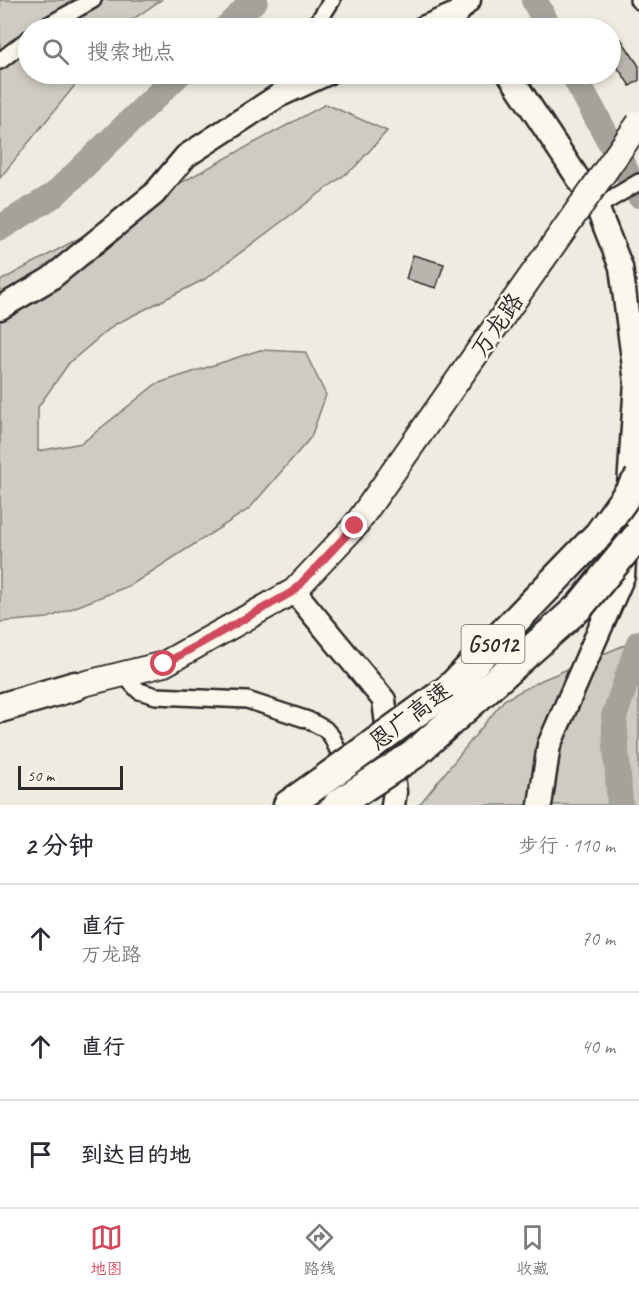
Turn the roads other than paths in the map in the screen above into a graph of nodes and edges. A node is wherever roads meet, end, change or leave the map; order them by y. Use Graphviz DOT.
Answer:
graph roads {
  1 [pos="93,0"];
  2 [pos="332,0"];
  3 [pos="61,18"];
  4 [pos="320,18"];
  5 [pos="18,47"];
  6 [pos="0,61"];
  7 [pos="282,84"];
  8 [pos="304,84"];
  9 [pos="516,84"];
  10 [pos="278,96"];
  11 [pos="639,123"];
  12 [pos="639,182"];
  13 [pos="603,203"];
  14 [pos="0,308"];
  15 [pos="639,478"];
  16 [pos="639,534"];
  17 [pos="294,591"];
  18 [pos="123,674"];
  19 [pos="75,686"];
  20 [pos="0,698"];
  21 [pos="0,708"];
  22 [pos="288,805"];
  23 [pos="338,805"];
  24 [pos="349,805"];
  25 [pos="393,805"];
  26 [pos="540,805"];
  1 -- 3 [label="street"];
  2 -- 4 [label="street"];
  5 -- 6 [label="street"];
  7 -- 10 [label="street"];
  8 -- 10 [label="main road"];
  9 -- 13 [label="main road"];
  10 -- 14 [label="main road"];
  11 -- 17 [label="main road, 万龙路, bridge"];
  12 -- 13 [label="street"];
  13 -- 26 [label="main road"];
  15 -- 22 [label="highway, 恩广高速 / G5012, bridge"];
  16 -- 23 [label="highway, 恩广高速 / G5012, bridge"];
  17 -- 18 [label="main road"];
  17 -- 25 [label="main road"];
  18 -- 19 [label="main road"];
  18 -- 24 [label="street"];
  19 -- 20 [label="highway"];
  19 -- 21 [label="highway"];
}
